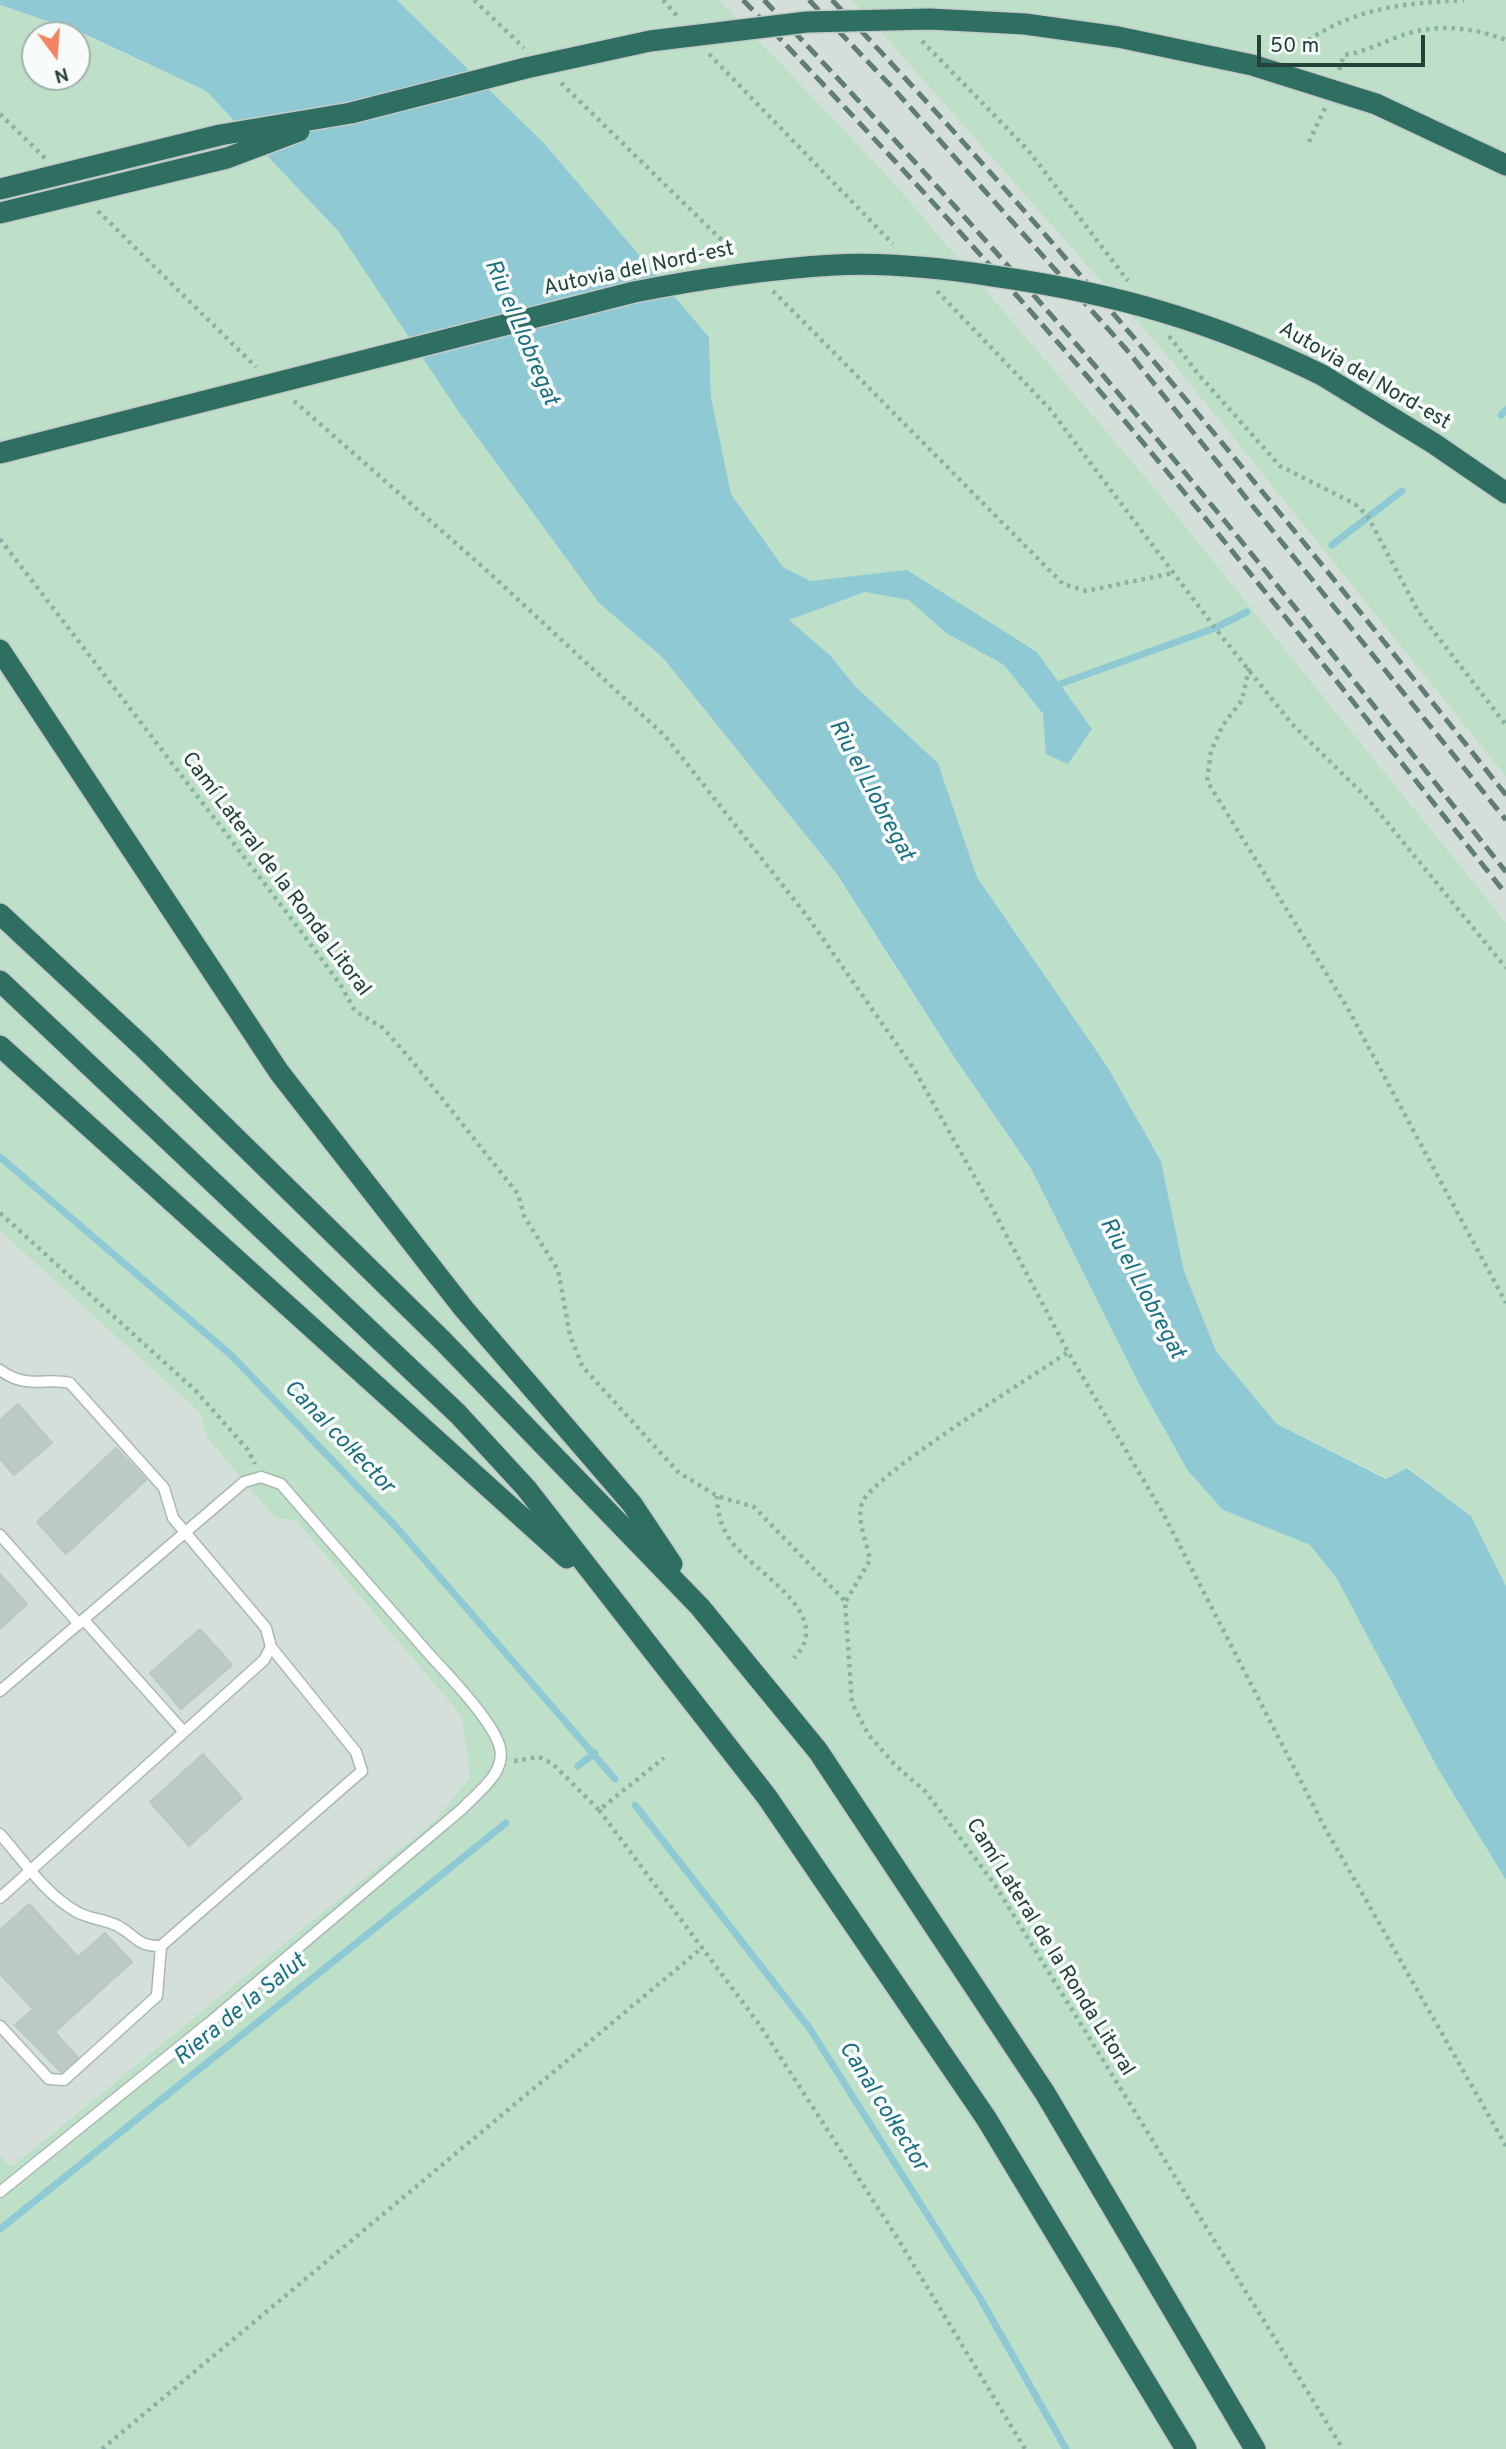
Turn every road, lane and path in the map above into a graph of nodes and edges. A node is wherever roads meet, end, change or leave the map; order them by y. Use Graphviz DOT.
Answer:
graph roads {
  1 [pos="474,0"];
  2 [pos="663,0"];
  3 [pos="1464,0"];
  4 [pos="681,21"];
  5 [pos="921,40"];
  6 [pos="1308,40"];
  7 [pos="1506,40"];
  8 [pos="708,52"];
  9 [pos="533,57"];
  10 [pos="553,75"];
  11 [pos="1335,79"];
  12 [pos="1326,104"];
  13 [pos="351,113"];
  14 [pos="0,114"];
  15 [pos="1309,142"];
  16 [pos="42,156"];
  17 [pos="1506,165"];
  18 [pos="0,189"];
  19 [pos="0,213"];
  20 [pos="106,220"];
  21 [pos="900,251"];
  22 [pos="747,265"];
  23 [pos="928,281"];
  24 [pos="767,284"];
  25 [pos="1134,290"];
  26 [pos="1166,332"];
  27 [pos="242,355"];
  28 [pos="306,412"];
  29 [pos="0,453"];
  30 [pos="1506,493"];
  31 [pos="0,539"];
  32 [pos="1173,573"];
  33 [pos="0,649"];
  34 [pos="1249,668"];
  35 [pos="1506,724"];
  36 [pos="0,914"];
  37 [pos="1506,968"];
  38 [pos="0,981"];
  39 [pos="0,1046"];
  40 [pos="0,1213"];
  41 [pos="1506,1303"];
  42 [pos="1068,1352"];
  43 [pos="0,1370"];
  44 [pos="261,1477"];
  45 [pos="717,1496"];
  46 [pos="186,1531"];
  47 [pos="0,1535"];
  48 [pos="607,1594"];
  49 [pos="845,1601"];
  50 [pos="700,1607"];
  51 [pos="81,1622"];
  52 [pos="271,1647"];
  53 [pos="794,1658"];
  54 [pos="0,1691"];
  55 [pos="184,1732"];
  56 [pos="664,1758"];
  57 [pos="500,1764"];
  58 [pos="601,1809"];
  59 [pos="0,1834"];
  60 [pos="32,1869"];
  61 [pos="0,1898"];
  62 [pos="161,1946"];
  63 [pos="703,1947"];
  64 [pos="0,2026"];
  65 [pos="1506,2146"];
  66 [pos="0,2192"];
  67 [pos="102,2449"];
  68 [pos="1025,2449"];
  69 [pos="1185,2449"];
  70 [pos="1255,2449"];
  71 [pos="1343,2449"];
  1 -- 9 [label="path"];
  2 -- 4 [label="path"];
  3 -- 6 [label="path"];
  5 -- 25 [label="path"];
  7 -- 11 [label="path"];
  8 -- 21 [label="path"];
  10 -- 22 [label="path"];
  12 -- 15 [label="path"];
  13 -- 17 [label="highway, bridge"];
  13 -- 18 [label="highway, bridge"];
  13 -- 19 [label="highway, bridge"];
  14 -- 16 [label="path"];
  20 -- 27 [label="path"];
  23 -- 32 [label="path"];
  24 -- 32 [label="path"];
  26 -- 35 [label="path"];
  28 -- 42 [label="path"];
  29 -- 30 [label="highway, Autovia del Nord-est, bridge"];
  31 -- 45 [label="path, Camí Lateral de la Ronda Litoral"];
  32 -- 34 [label="path"];
  33 -- 50 [label="highway"];
  34 -- 37 [label="path"];
  34 -- 41 [label="path"];
  36 -- 50 [label="highway"];
  38 -- 48 [label="highway"];
  39 -- 48 [label="highway"];
  40 -- 44 [label="path"];
  42 -- 49 [label="path"];
  42 -- 65 [label="path"];
  43 -- 46 [label="lane"];
  44 -- 46 [label="lane"];
  44 -- 57 [label="lane"];
  45 -- 49 [label="path, Camí Lateral de la Ronda Litoral"];
  45 -- 53 [label="path"];
  46 -- 51 [label="lane"];
  46 -- 52 [label="lane"];
  47 -- 51 [label="lane"];
  48 -- 69 [label="highway"];
  49 -- 71 [label="path, Camí Lateral de la Ronda Litoral"];
  50 -- 70 [label="highway"];
  51 -- 54 [label="lane"];
  51 -- 55 [label="lane"];
  52 -- 55 [label="lane"];
  52 -- 62 [label="lane"];
  55 -- 60 [label="lane"];
  56 -- 58 [label="path"];
  57 -- 58 [label="path"];
  57 -- 66 [label="lane"];
  58 -- 63 [label="path"];
  59 -- 60 [label="lane"];
  60 -- 61 [label="lane"];
  60 -- 62 [label="lane"];
  62 -- 64 [label="lane"];
  63 -- 67 [label="path"];
  63 -- 68 [label="path"];
}
